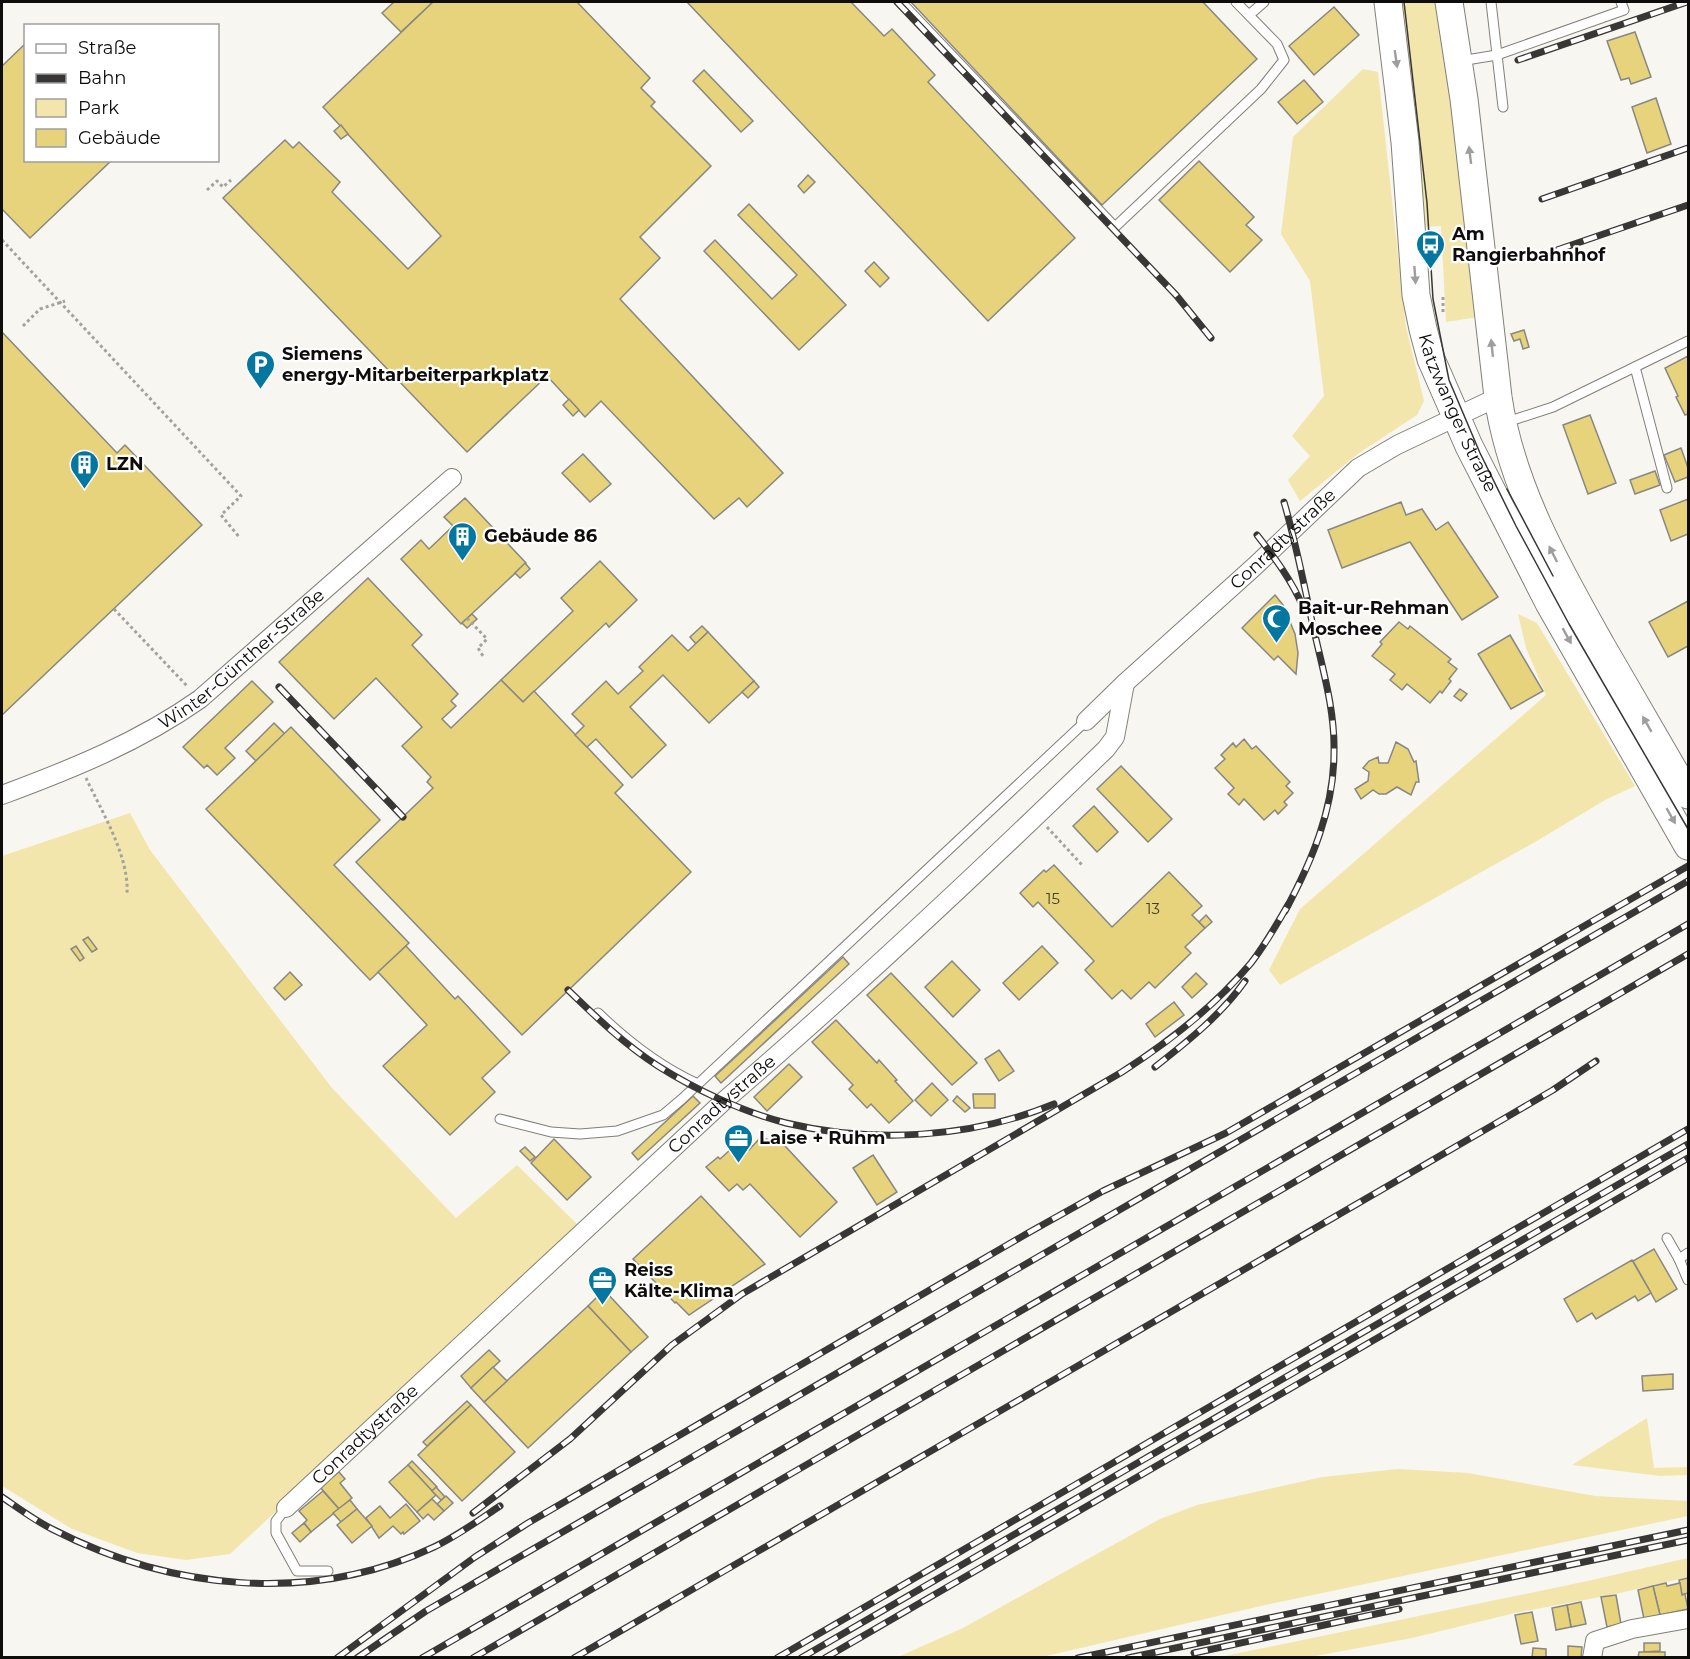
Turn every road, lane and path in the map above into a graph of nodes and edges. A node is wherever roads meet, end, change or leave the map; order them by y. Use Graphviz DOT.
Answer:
graph roads {
  1 [pos="901,2"];
  2 [pos="1236,2"];
  3 [pos="1264,2"];
  4 [pos="1388,2"];
  5 [pos="1449,2"];
  6 [pos="1491,2"];
  7 [pos="1621,2"];
  8 [pos="1249,15"];
  9 [pos="1497,55"];
  10 [pos="1458,61"];
  11 [pos="1503,108"];
  12 [pos="231,180"];
  13 [pos="207,190"];
  14 [pos="2,240"];
  15 [pos="63,303"];
  16 [pos="22,326"];
  17 [pos="1689,341"];
  18 [pos="1635,367"];
  19 [pos="1498,397"];
  20 [pos="1455,416"];
  21 [pos="1502,424"];
  22 [pos="452,478"];
  23 [pos="1667,488"];
  24 [pos="240,538"];
  25 [pos="114,609"];
  26 [pos="467,618"];
  27 [pos="483,656"];
  28 [pos="1125,683"];
  29 [pos="200,699"];
  30 [pos="1086,721"];
  31 [pos="80,766"];
  32 [pos="1673,785"];
  33 [pos="2,795"];
  34 [pos="1037,816"];
  35 [pos="1689,846"];
  36 [pos="1082,865"];
  37 [pos="127,893"];
  38 [pos="598,1013"];
  39 [pos="698,1084"];
  40 [pos="500,1119"];
  41 [pos="1667,1238"];
  42 [pos="1689,1253"];
  43 [pos="1679,1259"];
  44 [pos="1689,1280"];
  45 [pos="286,1508"];
  46 [pos="328,1571"];
  47 [pos="1689,1618"];
  48 [pos="1592,1658"];
  1 -- 8 [label="lane"];
  2 -- 8 [label="lane"];
  3 -- 8 [label="lane"];
  4 -- 20 [label="main road, Katzwanger Straße, one-way"];
  5 -- 10 [label="main road, Katzwanger Straße"];
  6 -- 9 [label="lane"];
  7 -- 9 [label="lane"];
  9 -- 10 [label="lane"];
  9 -- 11 [label="lane"];
  19 -- 10 [label="main road, Katzwanger Straße, one-way"];
  12 -- 13 [label="path"];
  14 -- 15 [label="path"];
  15 -- 16 [label="path"];
  15 -- 24 [label="path"];
  17 -- 18 [label="lane"];
  18 -- 21 [label="lane"];
  18 -- 23 [label="lane"];
  19 -- 20 [label="street, Conradtystraße"];
  19 -- 21 [label="main road, Katzwanger Straße"];
  20 -- 28 [label="street, Conradtystraße"];
  20 -- 32 [label="main road, Katzwanger Straße, one-way"];
  32 -- 21 [label="main road, Katzwanger Straße, one-way"];
  22 -- 29 [label="street, Winter-Günther-Straße"];
  25 -- 29 [label="path"];
  26 -- 27 [label="path"];
  28 -- 30 [label="street, Conradtystraße"];
  28 -- 34 [label="street, Conradtystraße"];
  29 -- 31 [label="street, Winter-Günther-Straße"];
  30 -- 39 [label="lane"];
  31 -- 33 [label="street, Winter-Günther-Straße"];
  31 -- 37 [label="path"];
  32 -- 35 [label="main road, one-way"];
  34 -- 36 [label="path"];
  34 -- 45 [label="street, Conradtystraße"];
  38 -- 39 [label="lane"];
  39 -- 40 [label="lane"];
  41 -- 43 [label="lane"];
  42 -- 43 [label="lane"];
  43 -- 44 [label="lane"];
  45 -- 46 [label="lane"];
  47 -- 48 [label="street"];
}
